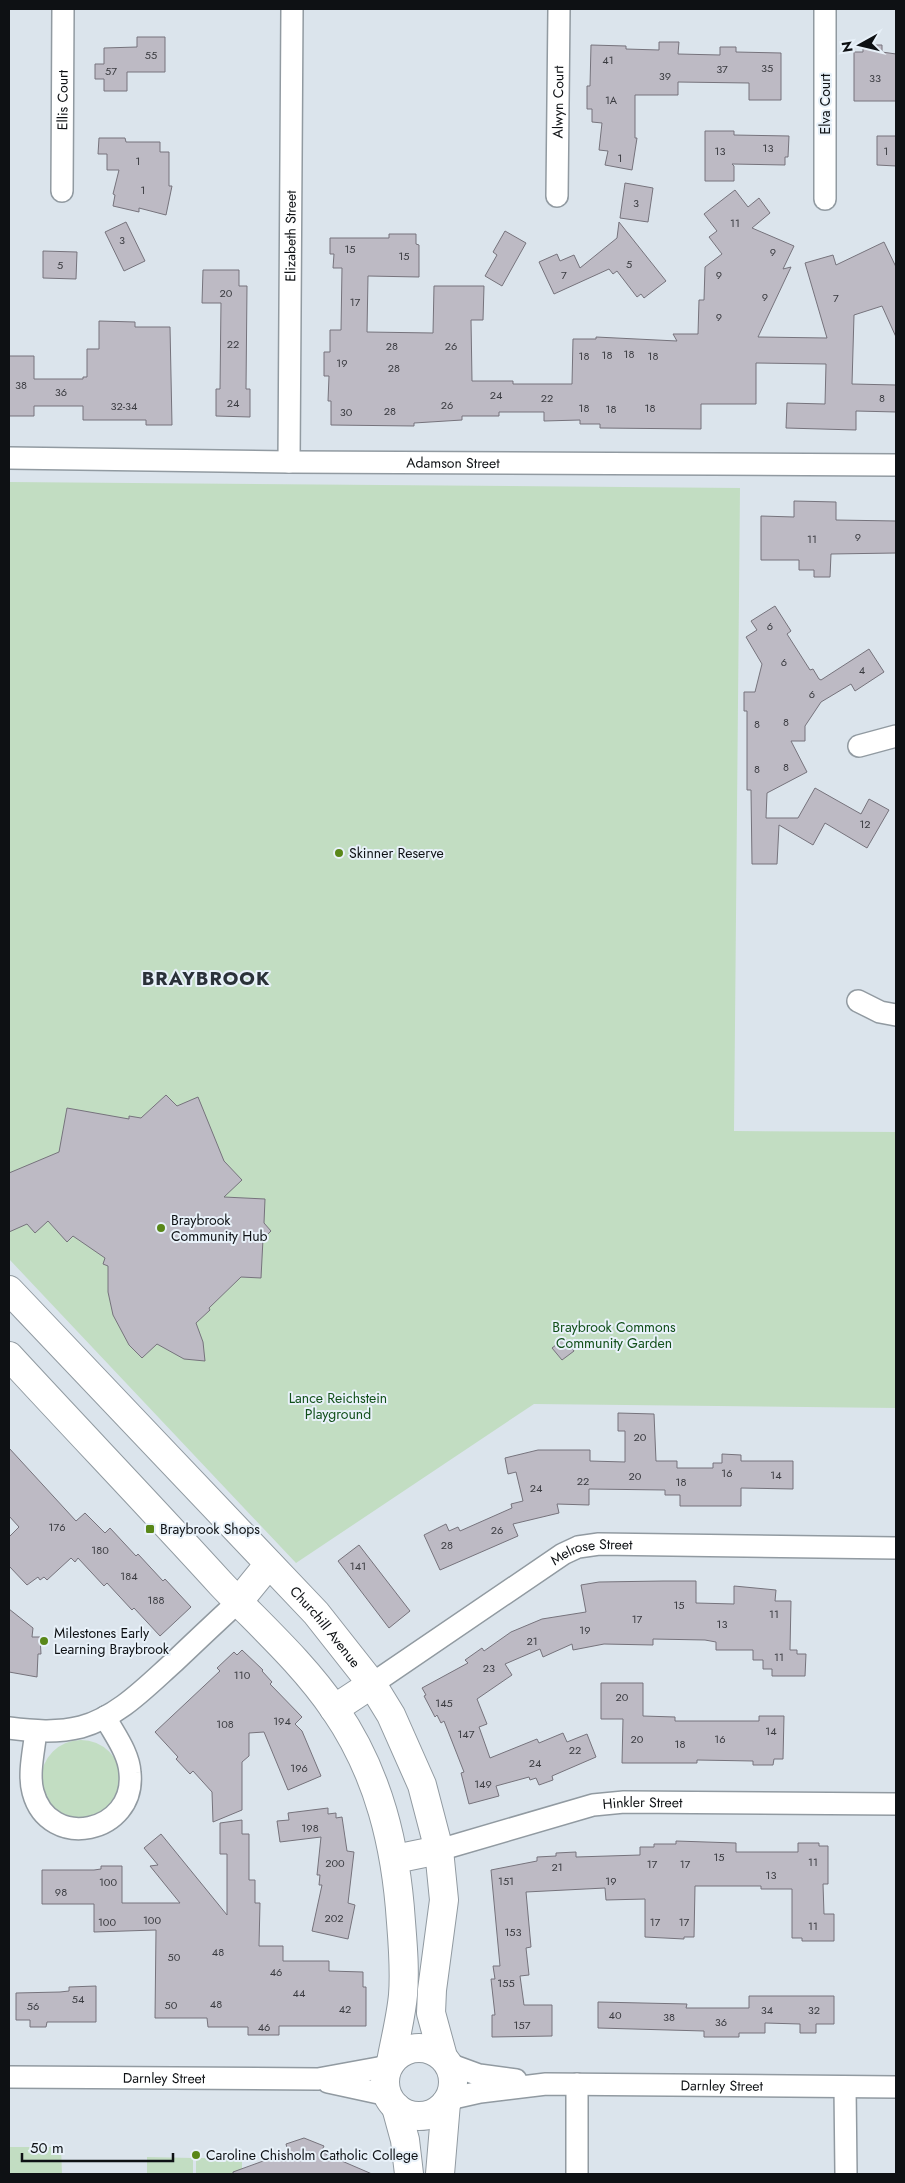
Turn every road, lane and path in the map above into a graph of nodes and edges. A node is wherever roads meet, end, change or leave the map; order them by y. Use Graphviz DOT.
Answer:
graph roads {
  1 [pos="63,9"];
  2 [pos="292,9"];
  3 [pos="559,9"];
  4 [pos="826,9"];
  5 [pos="62,191"];
  6 [pos="557,196"];
  7 [pos="825,199"];
  8 [pos="9,458"];
  9 [pos="289,462"];
  10 [pos="896,465"];
  11 [pos="896,736"];
  12 [pos="859,746"];
  13 [pos="858,1001"];
  14 [pos="896,1015"];
  15 [pos="9,1290"];
  16 [pos="9,1356"];
  17 [pos="896,1548"];
  18 [pos="269,1564"];
  19 [pos="238,1602"];
  20 [pos="372,1684"];
  21 [pos="334,1709"];
  22 [pos="105,1717"];
  23 [pos="9,1728"];
  24 [pos="36,1731"];
  25 [pos="896,1804"];
  26 [pos="439,1850"];
  27 [pos="395,1859"];
  28 [pos="446,2061"];
  29 [pos="390,2064"];
  30 [pos="9,2077"];
  31 [pos="318,2079"];
  32 [pos="546,2084"];
  33 [pos="576,2084"];
  34 [pos="845,2087"];
  35 [pos="896,2087"];
  36 [pos="392,2101"];
  37 [pos="448,2101"];
  38 [pos="409,2174"];
  39 [pos="440,2174"];
  40 [pos="577,2174"];
  41 [pos="846,2174"];
  1 -- 5 [label="street, Ellis Court"];
  2 -- 9 [label="street, Elizabeth Street"];
  3 -- 6 [label="street, Alwyn Court"];
  4 -- 7 [label="street, Elva Court"];
  8 -- 9 [label="street, Adamson Street"];
  9 -- 10 [label="street, Adamson Street"];
  11 -- 12 [label="street"];
  13 -- 14 [label="street"];
  15 -- 18 [label="main road, Churchill Avenue"];
  16 -- 19 [label="main road"];
  17 -- 20 [label="street, Melrose Street"];
  18 -- 19 [label="main road"];
  18 -- 20 [label="main road, Churchill Avenue"];
  19 -- 21 [label="main road"];
  19 -- 22 [label="street"];
  20 -- 21 [label="main road, Melrose Street"];
  20 -- 26 [label="main road, Churchill Avenue"];
  21 -- 27 [label="main road"];
  22 -- 24 [label="street"];
  22 -- 24 [label="street"];
  23 -- 24 [label="street"];
  25 -- 26 [label="street, Hinkler Street"];
  26 -- 27 [label="main road, Hinkler Street"];
  26 -- 28 [label="main road, Churchill Avenue"];
  27 -- 29 [label="main road"];
  28 -- 29 [label="main road"];
  28 -- 32 [label="street, Darnley Street"];
  28 -- 37 [label="main road"];
  29 -- 31 [label="street, Darnley Street"];
  29 -- 36 [label="main road"];
  30 -- 31 [label="street, Darnley Street"];
  31 -- 36 [label="street, Darnley Street"];
  32 -- 33 [label="street, Darnley Street"];
  32 -- 37 [label="street, Darnley Street"];
  33 -- 34 [label="street, Darnley Street"];
  33 -- 40 [label="street"];
  34 -- 35 [label="street, Darnley Street"];
  34 -- 41 [label="street"];
  36 -- 37 [label="main road"];
  36 -- 38 [label="main road"];
  37 -- 39 [label="main road"];
}
